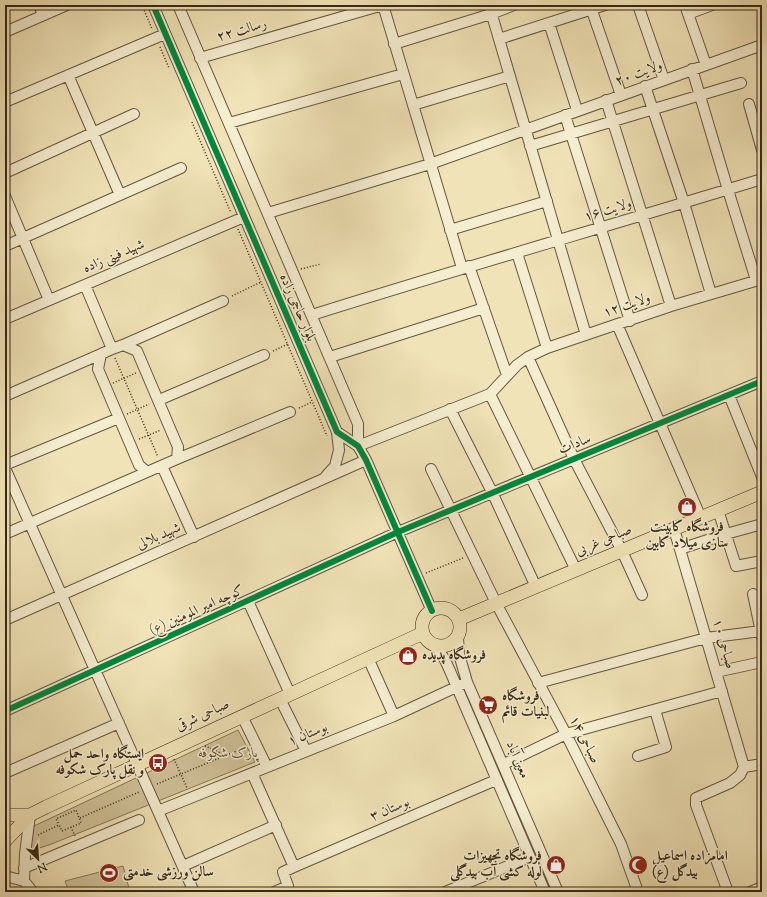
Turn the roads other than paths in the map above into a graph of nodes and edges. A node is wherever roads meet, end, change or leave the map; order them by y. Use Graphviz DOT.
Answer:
graph roads {
  1 [pos="39,5"];
  2 [pos="67,5"];
  3 [pos="153,5"];
  4 [pos="178,5"];
  5 [pos="383,5"];
  6 [pos="514,5"];
  7 [pos="605,5"];
  8 [pos="638,5"];
  9 [pos="712,5"];
  10 [pos="591,7"];
  11 [pos="490,9"];
  12 [pos="687,10"];
  13 [pos="43,15"];
  14 [pos="549,23"];
  15 [pos="5,32"];
  16 [pos="165,34"];
  17 [pos="499,39"];
  18 [pos="394,44"];
  19 [pos="762,45"];
  20 [pos="200,58"];
  21 [pos="706,65"];
  22 [pos="692,69"];
  23 [pos="403,74"];
  24 [pos="68,75"];
  25 [pos="510,76"];
  26 [pos="664,80"];
  27 [pos="741,83"];
  28 [pos="645,86"];
  29 [pos="621,95"];
  30 [pos="700,95"];
  31 [pos="606,100"];
  32 [pos="5,102"];
  33 [pos="749,104"];
  34 [pos="413,105"];
  35 [pos="577,110"];
  36 [pos="652,110"];
  37 [pos="134,114"];
  38 [pos="565,114"];
  39 [pos="613,121"];
  40 [pos="229,123"];
  41 [pos="525,129"];
  42 [pos="93,133"];
  43 [pos="571,134"];
  44 [pos="530,146"];
  45 [pos="762,150"];
  46 [pos="430,164"];
  47 [pos="181,168"];
  48 [pos="5,173"];
  49 [pos="762,179"];
  50 [pos="728,190"];
  51 [pos="120,195"];
  52 [pos="5,196"];
  53 [pos="547,202"];
  54 [pos="684,203"];
  55 [pos="268,213"];
  56 [pos="643,215"];
  57 [pos="240,219"];
  58 [pos="600,228"];
  59 [pos="450,230"];
  60 [pos="23,238"];
  61 [pos="558,240"];
  62 [pos="5,246"];
  63 [pos="517,253"];
  64 [pos="465,267"];
  65 [pos="759,280"];
  66 [pos="85,285"];
  67 [pos="711,294"];
  68 [pos="49,300"];
  69 [pos="223,300"];
  70 [pos="671,306"];
  71 [pos="484,308"];
  72 [pos="312,315"];
  73 [pos="5,319"];
  74 [pos="630,321"];
  75 [pos="617,324"];
  76 [pos="586,335"];
  77 [pos="123,345"];
  78 [pos="547,348"];
  79 [pos="112,349"];
  80 [pos="102,354"];
  81 [pos="264,355"];
  82 [pos="330,357"];
  83 [pos="528,357"];
  84 [pos="507,375"];
  85 [pos="762,381"];
  86 [pos="490,394"];
  87 [pos="729,395"];
  88 [pos="5,396"];
  89 [pos="159,400"];
  90 [pos="450,409"];
  91 [pos="290,412"];
  92 [pos="119,418"];
  93 [pos="660,423"];
  94 [pos="337,432"];
  95 [pos="358,446"];
  96 [pos="177,459"];
  97 [pos="574,459"];
  98 [pos="366,460"];
  99 [pos="5,464"];
  100 [pos="162,466"];
  101 [pos="5,468"];
  102 [pos="431,469"];
  103 [pos="147,472"];
  104 [pos="531,476"];
  105 [pos="762,477"];
  106 [pos="324,478"];
  107 [pos="492,492"];
  108 [pos="762,492"];
  109 [pos="450,510"];
  110 [pos="718,510"];
  111 [pos="701,518"];
  112 [pos="30,523"];
  113 [pos="762,524"];
  114 [pos="674,529"];
  115 [pos="398,532"];
  116 [pos="5,534"];
  117 [pos="726,534"];
  118 [pos="194,537"];
  119 [pos="680,549"];
  120 [pos="622,551"];
  121 [pos="762,561"];
  122 [pos="576,570"];
  123 [pos="536,587"];
  124 [pos="753,594"];
  125 [pos="61,595"];
  126 [pos="642,595"];
  127 [pos="248,601"];
  128 [pos="496,603"];
  129 [pos="432,611"];
  130 [pos="459,619"];
  131 [pos="5,620"];
  132 [pos="423,633"];
  133 [pos="761,634"];
  134 [pos="458,637"];
  135 [pos="706,638"];
  136 [pos="436,646"];
  137 [pos="368,658"];
  138 [pos="762,662"];
  139 [pos="95,670"];
  140 [pos="716,672"];
  141 [pos="467,682"];
  142 [pos="538,683"];
  143 [pos="456,686"];
  144 [pos="722,691"];
  145 [pos="285,696"];
  146 [pos="655,710"];
  147 [pos="5,711"];
  148 [pos="242,716"];
  149 [pos="394,716"];
  150 [pos="119,723"];
  151 [pos="566,734"];
  152 [pos="306,751"];
  153 [pos="638,756"];
  154 [pos="137,764"];
  155 [pos="504,764"];
  156 [pos="762,764"];
  157 [pos="266,767"];
  158 [pos="744,767"];
  159 [pos="252,773"];
  160 [pos="5,774"];
  161 [pos="496,780"];
  162 [pos="158,811"];
  163 [pos="5,815"];
  164 [pos="30,815"];
  165 [pos="139,820"];
  166 [pos="276,825"];
  167 [pos="5,842"];
  168 [pos="530,857"];
  169 [pos="183,866"];
  170 [pos="294,867"];
  171 [pos="24,868"];
  172 [pos="5,876"];
  173 [pos="24,881"];
  174 [pos="762,887"];
  175 [pos="33,892"];
  176 [pos="194,892"];
  177 [pos="274,892"];
  178 [pos="444,892"];
  179 [pos="545,892"];
  180 [pos="558,892"];
  181 [pos="638,892"];
  182 [pos="728,892"];
  183 [pos="750,892"];
  1 -- 13 [label="street"];
  2 -- 13 [label="street"];
  3 -- 16 [label="street, بلوار حاجی زاده"];
  4 -- 20 [label="street, بلوار حاجی زاده"];
  5 -- 18 [label="street"];
  5 -- 20 [label="street, رسالت ۲۲"];
  6 -- 11 [label="street"];
  7 -- 10 [label="street"];
  8 -- 26 [label="street"];
  9 -- 12 [label="street"];
  10 -- 14 [label="street"];
  10 -- 29 [label="street"];
  11 -- 17 [label="street"];
  11 -- 18 [label="street"];
  12 -- 21 [label="street"];
  13 -- 15 [label="street"];
  14 -- 17 [label="street"];
  14 -- 35 [label="street"];
  16 -- 24 [label="street"];
  16 -- 57 [label="street, بلوار حاجی زاده"];
  17 -- 25 [label="street"];
  18 -- 23 [label="street"];
  19 -- 21 [label="street, ولایت ۲۰"];
  20 -- 40 [label="street, بلوار حاجی زاده"];
  21 -- 22 [label="street, ولایت ۲۰"];
  22 -- 26 [label="street, ولایت ۲۰"];
  22 -- 30 [label="street"];
  23 -- 34 [label="street"];
  23 -- 40 [label="street"];
  24 -- 32 [label="street"];
  24 -- 42 [label="street"];
  25 -- 34 [label="street"];
  25 -- 41 [label="street"];
  26 -- 28 [label="street, ولایت ۲۰"];
  27 -- 30 [label="street"];
  28 -- 29 [label="street, ولایت ۲۰"];
  28 -- 36 [label="street"];
  29 -- 31 [label="street, ولایت ۲۰"];
  30 -- 36 [label="street"];
  30 -- 50 [label="street"];
  31 -- 35 [label="street, ولایت ۲۰"];
  31 -- 39 [label="street"];
  33 -- 45 [label="street"];
  34 -- 46 [label="street"];
  35 -- 38 [label="street, ولایت ۲۰"];
  36 -- 39 [label="street"];
  36 -- 54 [label="street"];
  37 -- 42 [label="street"];
  38 -- 41 [label="street, ولایت ۲۰"];
  38 -- 43 [label="street"];
  39 -- 43 [label="street"];
  39 -- 56 [label="street"];
  40 -- 55 [label="street, بلوار حاجی زاده"];
  41 -- 44 [label="street"];
  41 -- 46 [label="street, ولایت ۲۰"];
  42 -- 48 [label="street"];
  42 -- 51 [label="street"];
  43 -- 44 [label="street"];
  43 -- 58 [label="street"];
  44 -- 53 [label="street"];
  46 -- 55 [label="street, ولایت ۲۰"];
  46 -- 59 [label="street"];
  47 -- 51 [label="street"];
  49 -- 50 [label="street, ولایت ۱۶"];
  50 -- 54 [label="street, ولایت ۱۶"];
  50 -- 65 [label="street"];
  51 -- 60 [label="street"];
  52 -- 60 [label="street"];
  53 -- 59 [label="street"];
  53 -- 61 [label="street"];
  54 -- 56 [label="street, ولایت ۱۶"];
  54 -- 67 [label="street"];
  55 -- 72 [label="street, بلوار حاجی زاده"];
  56 -- 58 [label="street, ولایت ۱۶"];
  56 -- 70 [label="street"];
  57 -- 66 [label="street, شهید فینی زاده"];
  57 -- 94 [label="street, بلوار حاجی زاده"];
  58 -- 61 [label="street, ولایت ۱۶"];
  58 -- 74 [label="street"];
  59 -- 64 [label="street"];
  60 -- 62 [label="street"];
  60 -- 68 [label="street"];
  61 -- 63 [label="street, ولایت ۱۶"];
  61 -- 76 [label="street"];
  63 -- 64 [label="street, ولایت ۱۶"];
  63 -- 78 [label="street"];
  64 -- 71 [label="street"];
  64 -- 72 [label="street, ولایت ۱۶"];
  65 -- 67 [label="street, ولایت ۱۲"];
  66 -- 68 [label="street, شهید فینی زاده"];
  66 -- 79 [label="street"];
  67 -- 70 [label="street, ولایت ۱۲"];
  68 -- 73 [label="street, شهید فینی زاده"];
  69 -- 77 [label="street"];
  70 -- 74 [label="street, ولایت ۱۲"];
  71 -- 82 [label="street"];
  71 -- 84 [label="street"];
  72 -- 82 [label="street, بلوار حاجی زاده"];
  74 -- 75 [label="street, ولایت ۱۲"];
  75 -- 76 [label="street, ولایت ۱۲"];
  75 -- 93 [label="street"];
  76 -- 78 [label="street, ولایت ۱۲"];
  77 -- 79 [label="street"];
  77 -- 89 [label="street"];
  78 -- 83 [label="street, ولایت ۱۲"];
  79 -- 80 [label="street"];
  80 -- 88 [label="street"];
  80 -- 92 [label="street"];
  81 -- 89 [label="street"];
  82 -- 95 [label="street, بلوار حاجی زاده"];
  83 -- 84 [label="street, ولایت ۱۲"];
  83 -- 97 [label="street"];
  84 -- 86 [label="street, ولایت ۱۲"];
  85 -- 87 [label="street, سادات"];
  86 -- 90 [label="street"];
  86 -- 104 [label="street"];
  87 -- 93 [label="street, سادات"];
  87 -- 105 [label="street"];
  89 -- 96 [label="street"];
  90 -- 95 [label="street"];
  90 -- 107 [label="street"];
  91 -- 96 [label="street"];
  92 -- 99 [label="street"];
  92 -- 103 [label="street"];
  93 -- 97 [label="street, سادات"];
  93 -- 111 [label="street"];
  94 -- 95 [label="street, بلوار حاجی زاده"];
  94 -- 106 [label="street"];
  95 -- 98 [label="street, بلوار حاجی زاده"];
  96 -- 100 [label="street"];
  97 -- 104 [label="street, سادات"];
  97 -- 120 [label="street"];
  98 -- 106 [label="street, شهید بلالی"];
  98 -- 115 [label="street, بلوار حاجی زاده"];
  100 -- 103 [label="street"];
  100 -- 118 [label="street"];
  101 -- 112 [label="street"];
  102 -- 109 [label="street, صباحی ۱۴"];
  103 -- 112 [label="street"];
  104 -- 107 [label="street, سادات"];
  104 -- 122 [label="street"];
  106 -- 118 [label="street, شهید بلالی"];
  107 -- 109 [label="street, سادات"];
  107 -- 123 [label="street"];
  108 -- 110 [label="main road, صباحی غربی"];
  109 -- 115 [label="street, سادات"];
  109 -- 128 [label="street, صباحی ۱۴"];
  110 -- 111 [label="main road, صباحی غربی"];
  110 -- 117 [label="street"];
  111 -- 114 [label="main road, صباحی غربی"];
  112 -- 116 [label="street"];
  112 -- 125 [label="street"];
  113 -- 117 [label="street"];
  114 -- 119 [label="street, صباحی ۱۰"];
  114 -- 120 [label="main road, صباحی غربی"];
  115 -- 127 [label="street, کوچه امیر المومنین (ع)"];
  115 -- 129 [label="street, بلوار حاجی زاده"];
  117 -- 119 [label="street"];
  117 -- 121 [label="street"];
  118 -- 125 [label="street, شهید بلالی"];
  119 -- 135 [label="street, صباحی ۱۰"];
  120 -- 122 [label="main road, صباحی غربی"];
  120 -- 126 [label="street"];
  122 -- 123 [label="main road, صباحی غربی"];
  123 -- 128 [label="main road, صباحی غربی"];
  124 -- 133 [label="street"];
  125 -- 131 [label="street, شهید بلالی"];
  125 -- 139 [label="street"];
  127 -- 139 [label="street, کوچه امیر المومنین (ع)"];
  127 -- 145 [label="street"];
  128 -- 130 [label="main road, صباحی غربی"];
  128 -- 142 [label="street, صباحی ۱۴"];
  129 -- 130 [label="main road"];
  129 -- 132 [label="main road"];
  130 -- 134 [label="main road"];
  132 -- 136 [label="main road"];
  132 -- 137 [label="main road, صباحی شرقی"];
  133 -- 135 [label="street"];
  134 -- 136 [label="main road"];
  134 -- 141 [label="street, معین آباد"];
  135 -- 140 [label="street, صباحی ۱۰"];
  135 -- 142 [label="street"];
  136 -- 143 [label="street, معین آباد"];
  137 -- 145 [label="main road, صباحی شرقی"];
  137 -- 149 [label="street"];
  138 -- 140 [label="street"];
  139 -- 147 [label="street, کوچه امیر المومنین (ع)"];
  139 -- 150 [label="street"];
  140 -- 144 [label="street, صباحی ۱۰"];
  141 -- 143 [label="street, بوستان ۱"];
  141 -- 155 [label="street, معین آباد"];
  142 -- 151 [label="street, صباحی ۱۴"];
  143 -- 149 [label="street, بوستان ۱"];
  143 -- 161 [label="street, معین آباد"];
  144 -- 146 [label="street"];
  144 -- 158 [label="street, صباحی ۱۰"];
  145 -- 148 [label="main road, صباحی شرقی"];
  145 -- 152 [label="street"];
  146 -- 151 [label="street"];
  146 -- 153 [label="street"];
  148 -- 154 [label="main road, صباحی شرقی"];
  148 -- 157 [label="street"];
  149 -- 152 [label="street, بوستان ۱"];
  150 -- 154 [label="street"];
  150 -- 160 [label="street"];
  151 -- 155 [label="street"];
  151 -- 181 [label="street, صباحی ۱۴"];
  152 -- 157 [label="street, بوستان ۱"];
  154 -- 162 [label="street"];
  154 -- 164 [label="main road, صباحی شرقی"];
  155 -- 180 [label="street, معین آباد"];
  156 -- 158 [label="street"];
  157 -- 159 [label="street, بوستان ۱"];
  158 -- 182 [label="street"];
  159 -- 162 [label="street, بوستان ۱"];
  159 -- 166 [label="street"];
  161 -- 168 [label="street, معین آباد"];
  161 -- 170 [label="street, بوستان ۳"];
  162 -- 169 [label="street"];
  163 -- 164 [label="main road"];
  164 -- 167 [label="main road, صباحی شرقی"];
  164 -- 171 [label="street"];
  165 -- 171 [label="street"];
  166 -- 169 [label="street"];
  166 -- 170 [label="street"];
  168 -- 178 [label="street"];
  168 -- 179 [label="street, معین آباد"];
  169 -- 176 [label="street"];
  170 -- 177 [label="street"];
  171 -- 173 [label="street"];
  172 -- 173 [label="street"];
  173 -- 175 [label="street"];
  174 -- 183 [label="street"];
}
